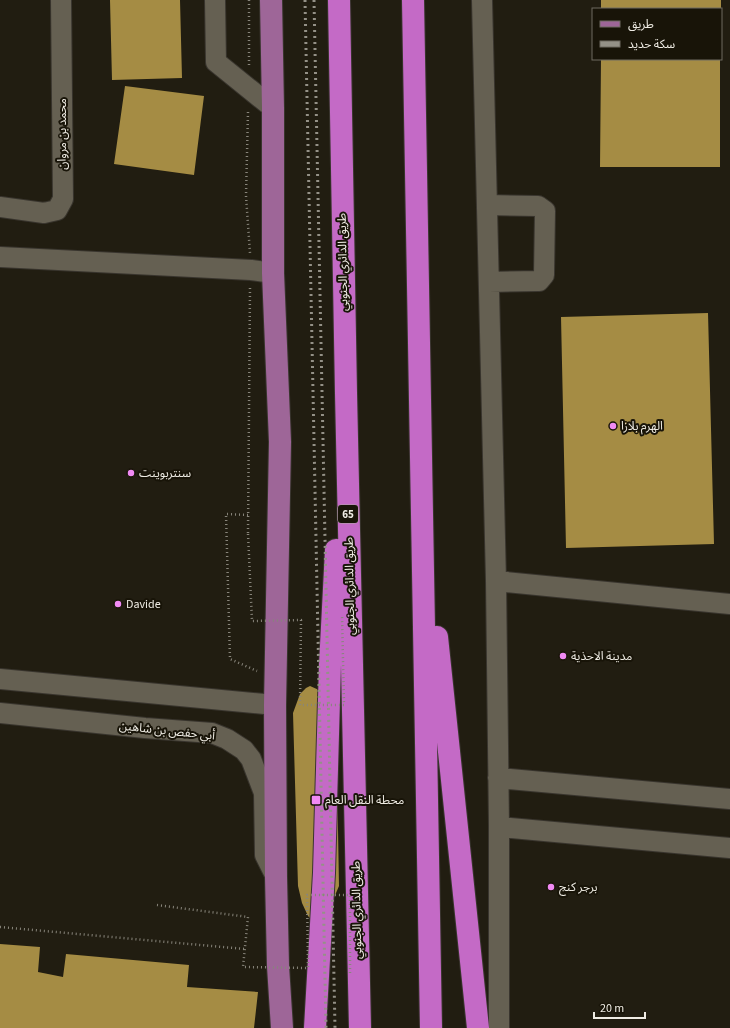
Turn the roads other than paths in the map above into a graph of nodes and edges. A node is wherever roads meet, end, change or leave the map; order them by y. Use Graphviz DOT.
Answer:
graph roads {
  1 [pos="61,0"];
  2 [pos="215,0"];
  3 [pos="271,0"];
  4 [pos="338,0"];
  5 [pos="413,0"];
  6 [pos="482,0"];
  7 [pos="273,108"];
  8 [pos="487,205"];
  9 [pos="0,207"];
  10 [pos="0,257"];
  11 [pos="273,273"];
  12 [pos="489,282"];
  13 [pos="346,393"];
  14 [pos="422,490"];
  15 [pos="496,581"];
  16 [pos="730,604"];
  17 [pos="0,679"];
  18 [pos="275,705"];
  19 [pos="0,713"];
  20 [pos="498,778"];
  21 [pos="730,799"];
  22 [pos="499,827"];
  23 [pos="730,848"];
  24 [pos="276,877"];
  25 [pos="282,1028"];
  26 [pos="315,1028"];
  27 [pos="360,1028"];
  28 [pos="431,1028"];
  29 [pos="478,1028"];
  30 [pos="499,1028"];
  1 -- 9 [label="street, محمد بن مروان"];
  2 -- 7 [label="street"];
  3 -- 7 [label="main road"];
  4 -- 13 [label="highway, طريق الدائري الجنوبي / 65"];
  5 -- 14 [label="highway"];
  6 -- 8 [label="street"];
  7 -- 11 [label="main road"];
  8 -- 12 [label="street"];
  8 -- 12 [label="street"];
  10 -- 11 [label="street"];
  11 -- 18 [label="main road"];
  12 -- 15 [label="street"];
  13 -- 26 [label="highway"];
  13 -- 27 [label="highway, طريق الدائري الجنوبي / 65"];
  14 -- 28 [label="highway"];
  14 -- 29 [label="highway"];
  15 -- 16 [label="street"];
  15 -- 20 [label="street"];
  17 -- 18 [label="street"];
  18 -- 24 [label="main road"];
  19 -- 24 [label="street, أبي حفص بن شاهين"];
  20 -- 21 [label="street"];
  20 -- 22 [label="street"];
  22 -- 23 [label="street"];
  22 -- 30 [label="street"];
  24 -- 25 [label="main road"];
}
